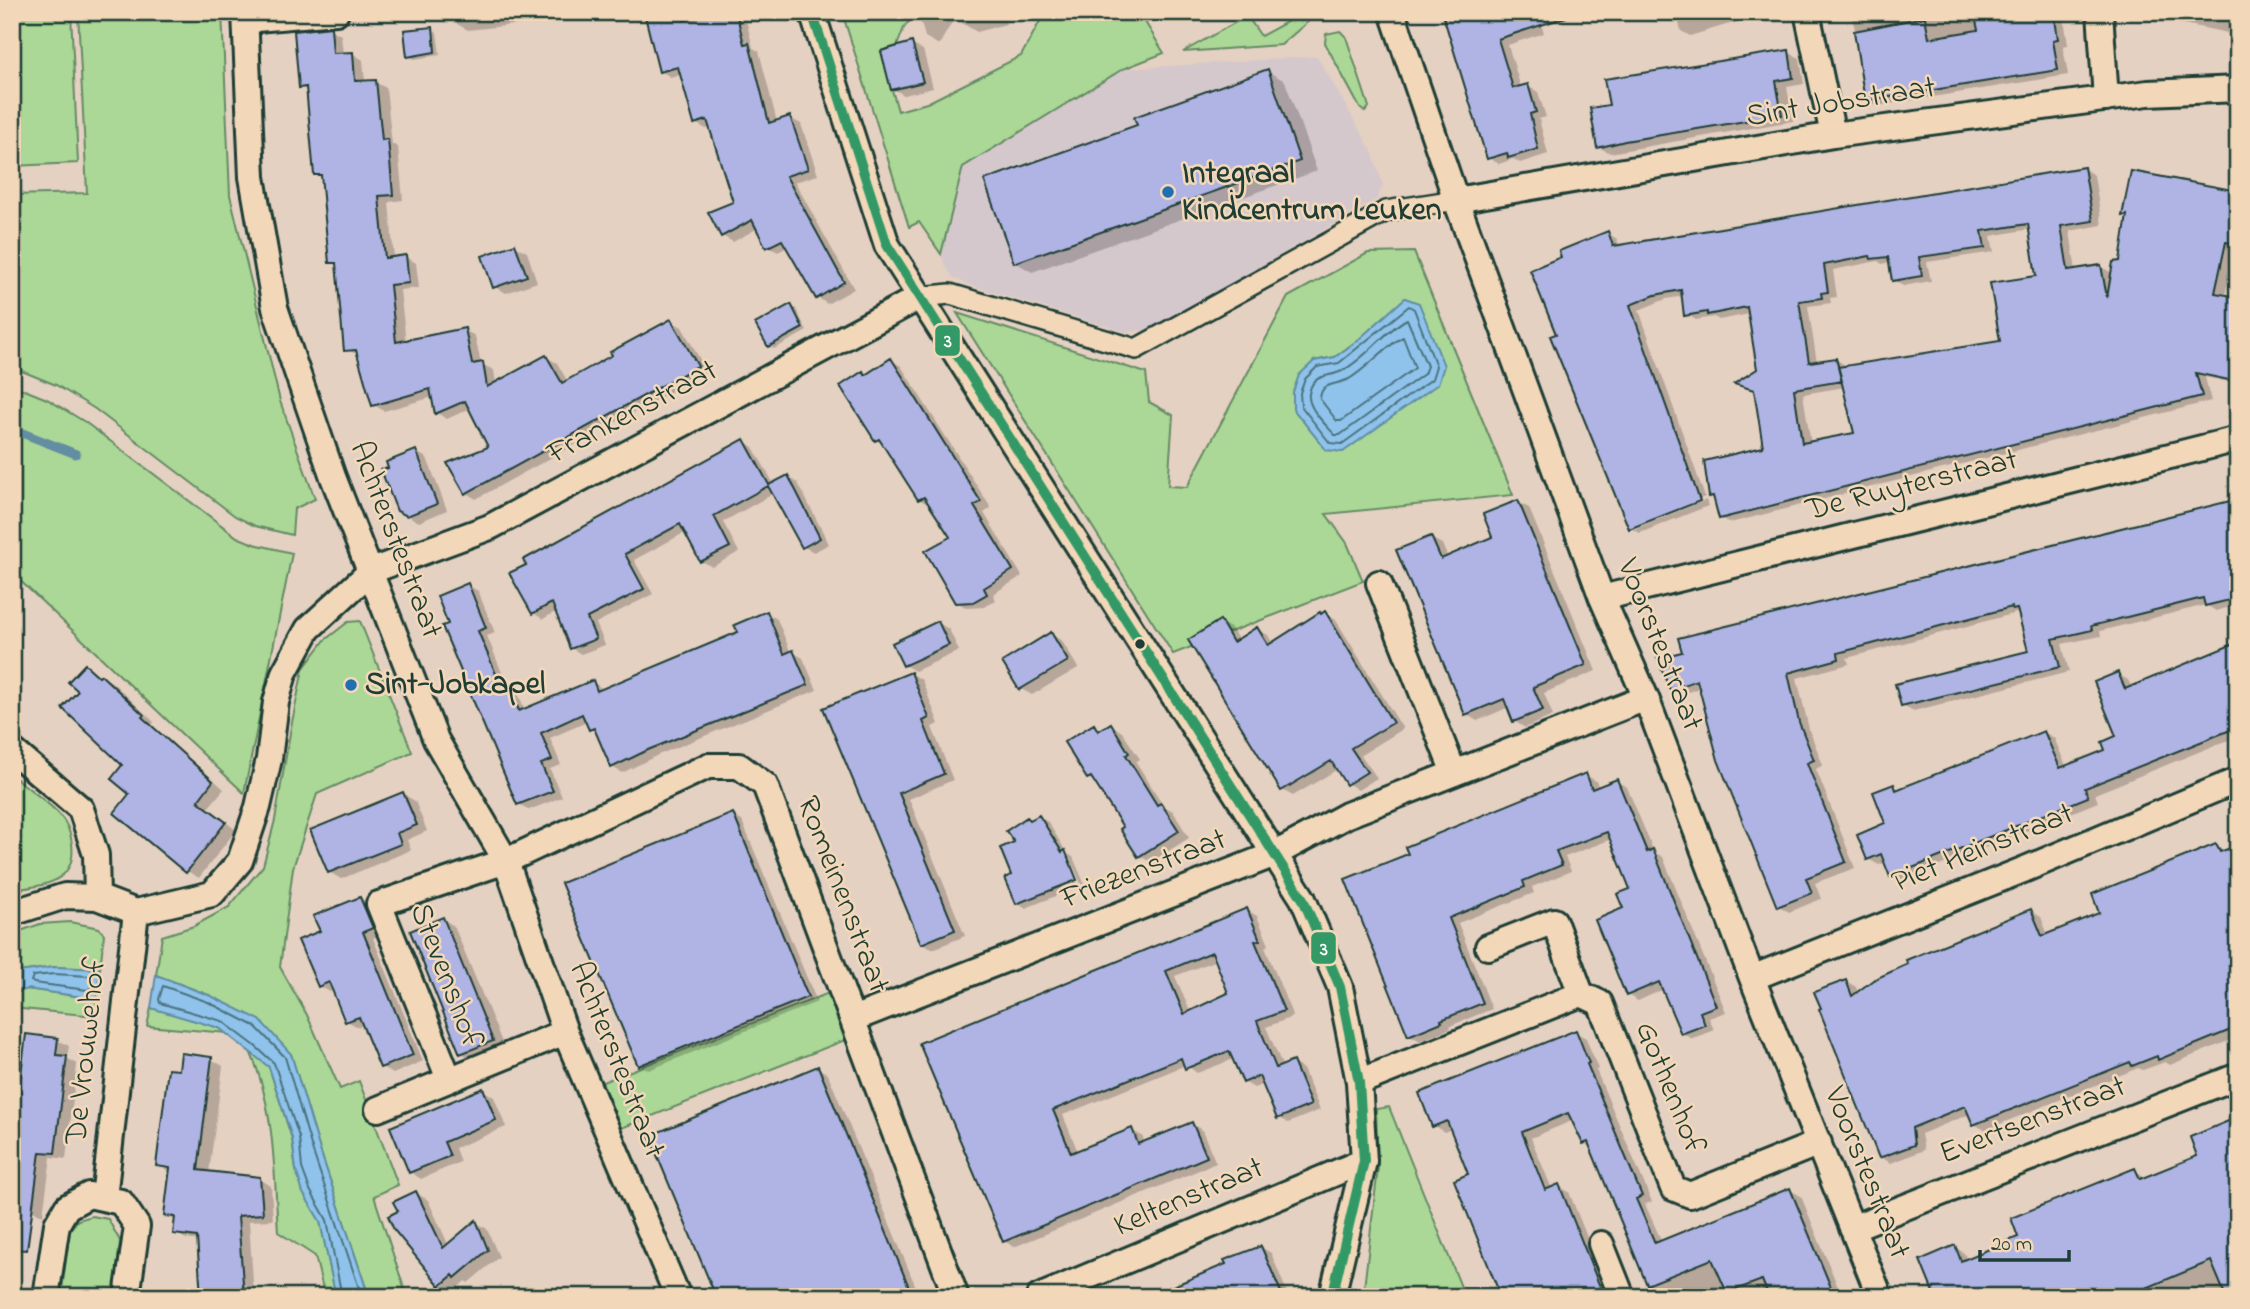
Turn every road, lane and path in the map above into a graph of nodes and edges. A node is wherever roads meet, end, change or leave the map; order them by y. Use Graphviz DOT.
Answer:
graph roads {
  1 [pos="336,12"];
  2 [pos="812,12"];
  3 [pos="1392,12"];
  4 [pos="1807,12"];
  5 [pos="2100,12"];
  6 [pos="245,16"];
  7 [pos="2238,89"];
  8 [pos="2106,99"];
  9 [pos="1833,135"];
  10 [pos="1456,201"];
  11 [pos="920,297"];
  12 [pos="2238,439"];
  13 [pos="372,571"];
  14 [pos="1379,583"];
  15 [pos="1602,598"];
  16 [pos="1646,698"];
  17 [pos="12,750"];
  18 [pos="1454,773"];
  19 [pos="2238,780"];
  20 [pos="1275,854"];
  21 [pos="506,861"];
  22 [pos="97,897"];
  23 [pos="136,912"];
  24 [pos="12,913"];
  25 [pos="1488,947"];
  26 [pos="1752,978"];
  27 [pos="1581,994"];
  28 [pos="853,1019"];
  29 [pos="565,1032"];
  30 [pos="2238,1076"];
  31 [pos="449,1079"];
  32 [pos="1359,1082"];
  33 [pos="378,1109"];
  34 [pos="1819,1143"];
  35 [pos="1364,1161"];
  36 [pos="104,1198"];
  37 [pos="1852,1228"];
  38 [pos="1601,1244"];
  39 [pos="46,1297"];
  40 [pos="127,1297"];
  41 [pos="678,1297"];
  42 [pos="956,1297"];
  43 [pos="1039,1297"];
  44 [pos="1332,1297"];
  45 [pos="1622,1297"];
  46 [pos="1880,1297"];
  1 -- 6 [label="street"];
  2 -- 11 [label="street"];
  3 -- 10 [label="street, Voorstestraat"];
  4 -- 9 [label="street"];
  5 -- 8 [label="street"];
  6 -- 13 [label="street, Achterstestraat"];
  7 -- 8 [label="street, Sint Jobstraat"];
  8 -- 9 [label="street, Sint Jobstraat"];
  9 -- 10 [label="street, Sint Jobstraat"];
  10 -- 11 [label="street"];
  10 -- 15 [label="street, Voorstestraat"];
  11 -- 13 [label="street, Frankenstraat"];
  11 -- 20 [label="street"];
  12 -- 15 [label="street, De Ruyterstraat"];
  13 -- 21 [label="street, Achterstestraat"];
  13 -- 23 [label="street"];
  14 -- 18 [label="street"];
  15 -- 16 [label="street, Voorstestraat"];
  16 -- 18 [label="street, Friezenstraat"];
  16 -- 26 [label="street, Voorstestraat"];
  17 -- 22 [label="street"];
  18 -- 20 [label="street, Friezenstraat"];
  19 -- 26 [label="street, Piet Heinstraat"];
  20 -- 28 [label="street, Friezenstraat"];
  20 -- 32 [label="street"];
  21 -- 28 [label="street, Romeinenstraat"];
  21 -- 29 [label="street, Achterstestraat"];
  21 -- 31 [label="street, Stevenshof"];
  22 -- 23 [label="street"];
  22 -- 24 [label="street"];
  23 -- 36 [label="street, De Vrouwehof"];
  25 -- 27 [label="street, Gothenhof"];
  26 -- 34 [label="street, Voorstestraat"];
  27 -- 32 [label="street"];
  27 -- 34 [label="street, Gothenhof"];
  28 -- 42 [label="street, Romeinenstraat"];
  29 -- 31 [label="street, Stevenshof"];
  29 -- 41 [label="street, Achterstestraat"];
  30 -- 37 [label="street, Evertsenstraat"];
  31 -- 33 [label="street, Stevenshof"];
  32 -- 35 [label="street"];
  34 -- 37 [label="street, Voorstestraat"];
  35 -- 43 [label="street, Keltenstraat"];
  35 -- 44 [label="street"];
  36 -- 39 [label="street"];
  36 -- 40 [label="street"];
  37 -- 46 [label="street, Voorstestraat"];
  38 -- 45 [label="street"];
}
